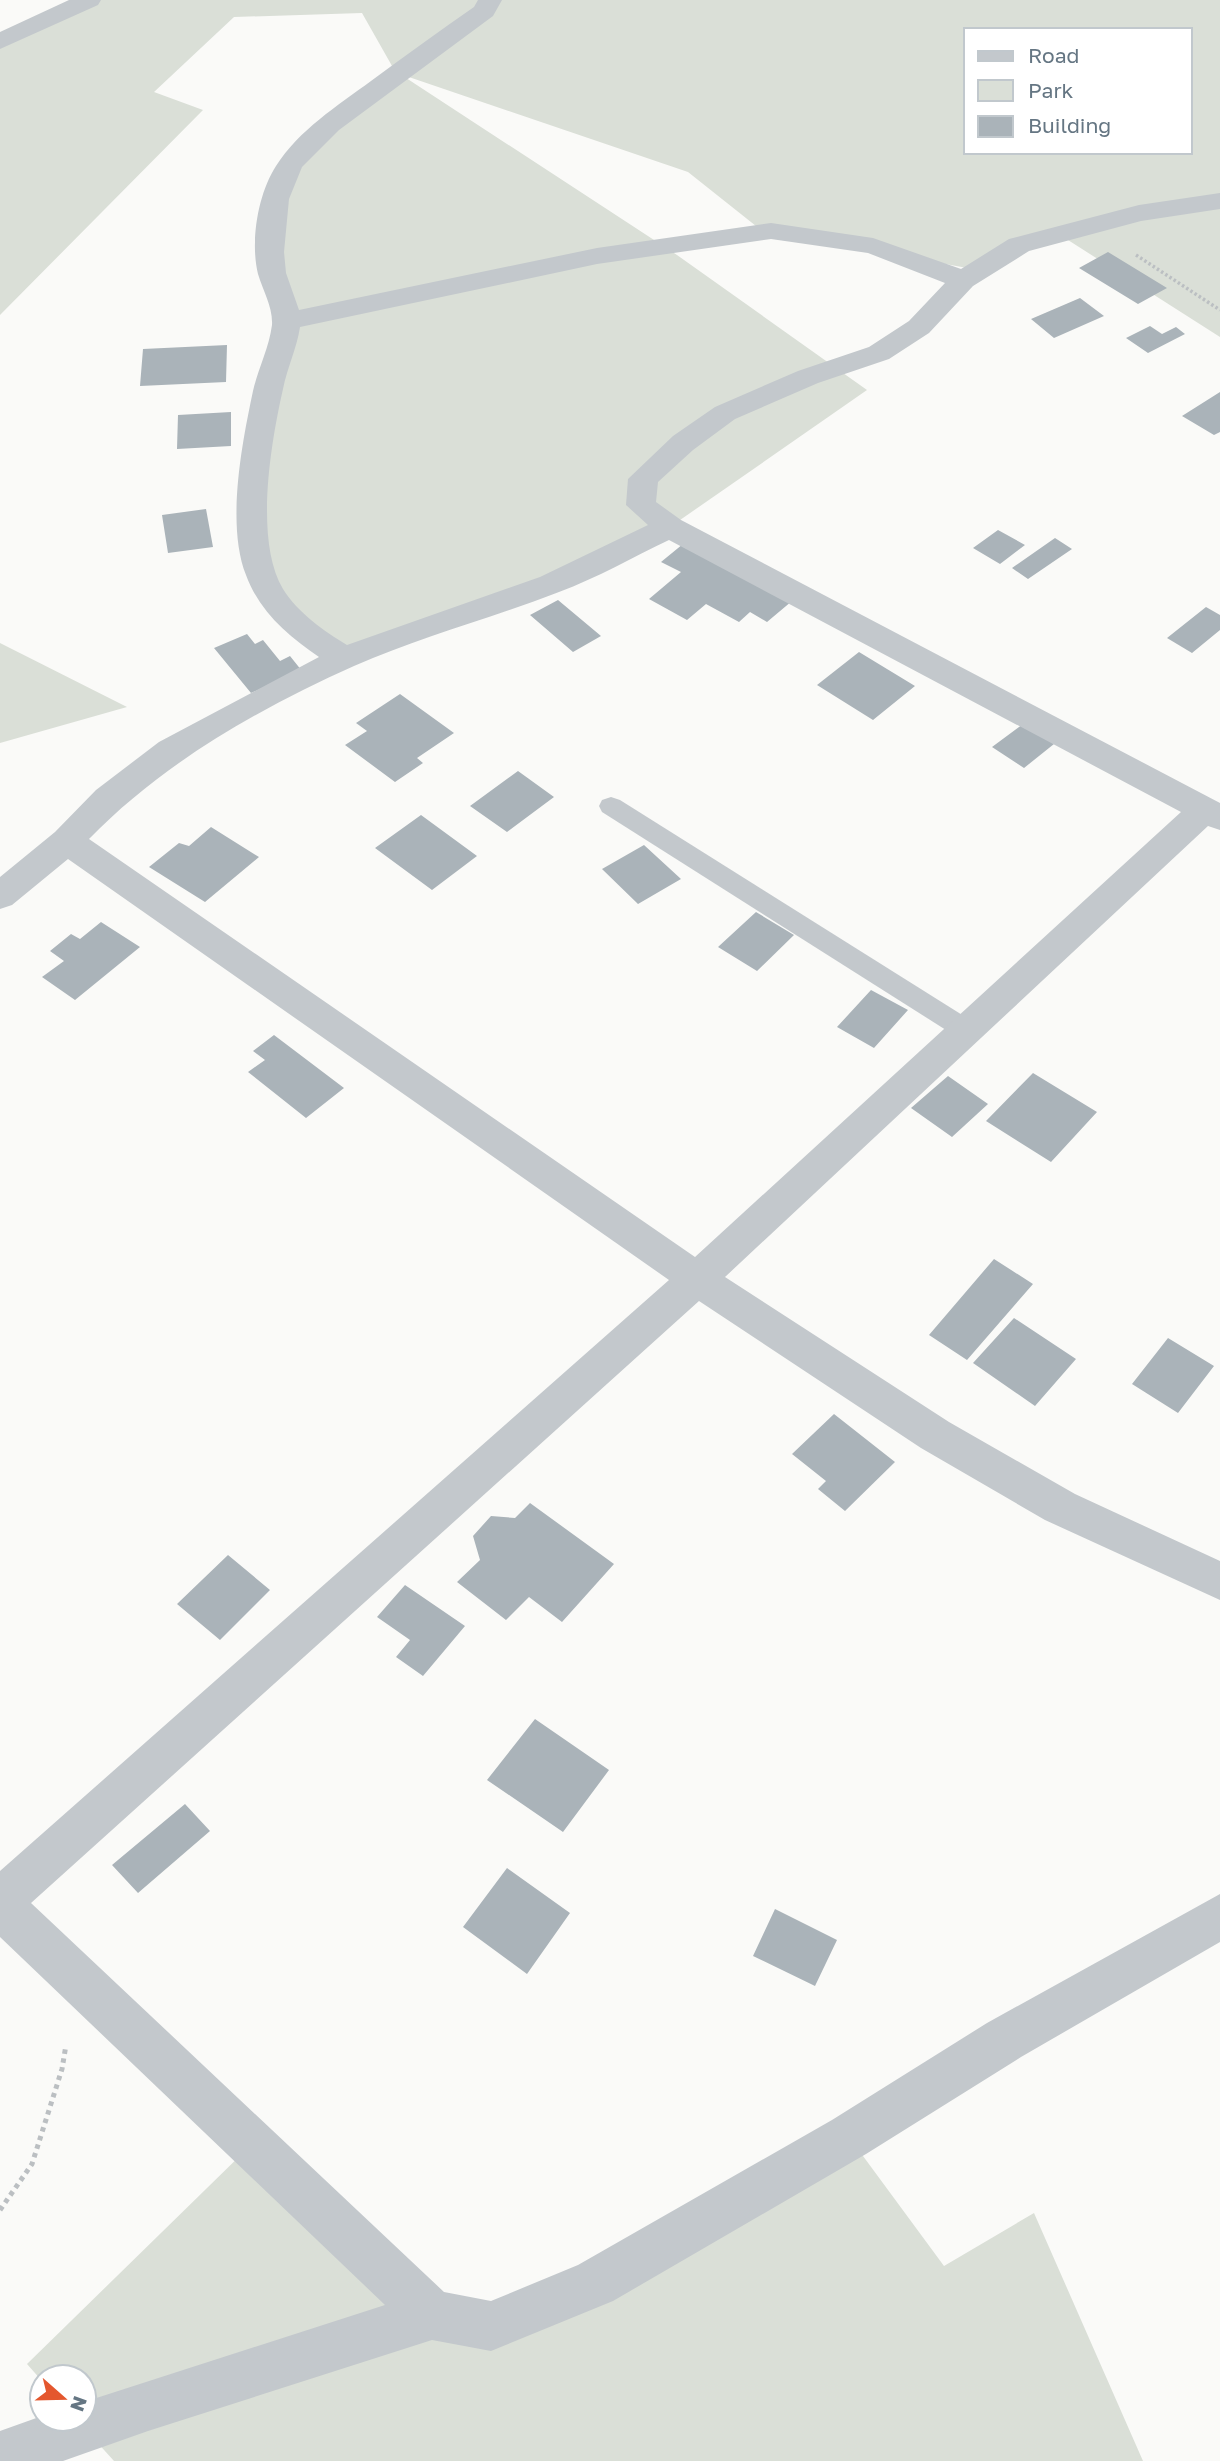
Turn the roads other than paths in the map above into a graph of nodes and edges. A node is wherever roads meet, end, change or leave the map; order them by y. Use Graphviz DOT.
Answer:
graph roads {
  1 [pos="89,0"];
  2 [pos="489,0"];
  3 [pos="0,41"];
  4 [pos="1220,201"];
  5 [pos="964,280"];
  6 [pos="286,321"];
  7 [pos="670,527"];
  8 [pos="344,658"];
  9 [pos="611,806"];
  10 [pos="1212,814"];
  11 [pos="67,841"];
  12 [pos="0,896"];
  13 [pos="966,1030"];
  14 [pos="697,1279"];
  15 [pos="1220,1581"];
  16 [pos="0,1903"];
  17 [pos="1220,1917"];
  18 [pos="432,2315"];
  19 [pos="0,2456"];
  1 -- 3 [label="street"];
  2 -- 6 [label="street"];
  4 -- 5 [label="street"];
  5 -- 6 [label="street"];
  5 -- 7 [label="street"];
  6 -- 8 [label="street"];
  7 -- 8 [label="street"];
  7 -- 10 [label="street"];
  8 -- 11 [label="street"];
  9 -- 13 [label="lane"];
  10 -- 13 [label="street"];
  11 -- 12 [label="street"];
  11 -- 14 [label="street"];
  13 -- 14 [label="street"];
  14 -- 15 [label="street"];
  14 -- 16 [label="street"];
  16 -- 18 [label="street"];
  17 -- 18 [label="street"];
  18 -- 19 [label="street"];
}
